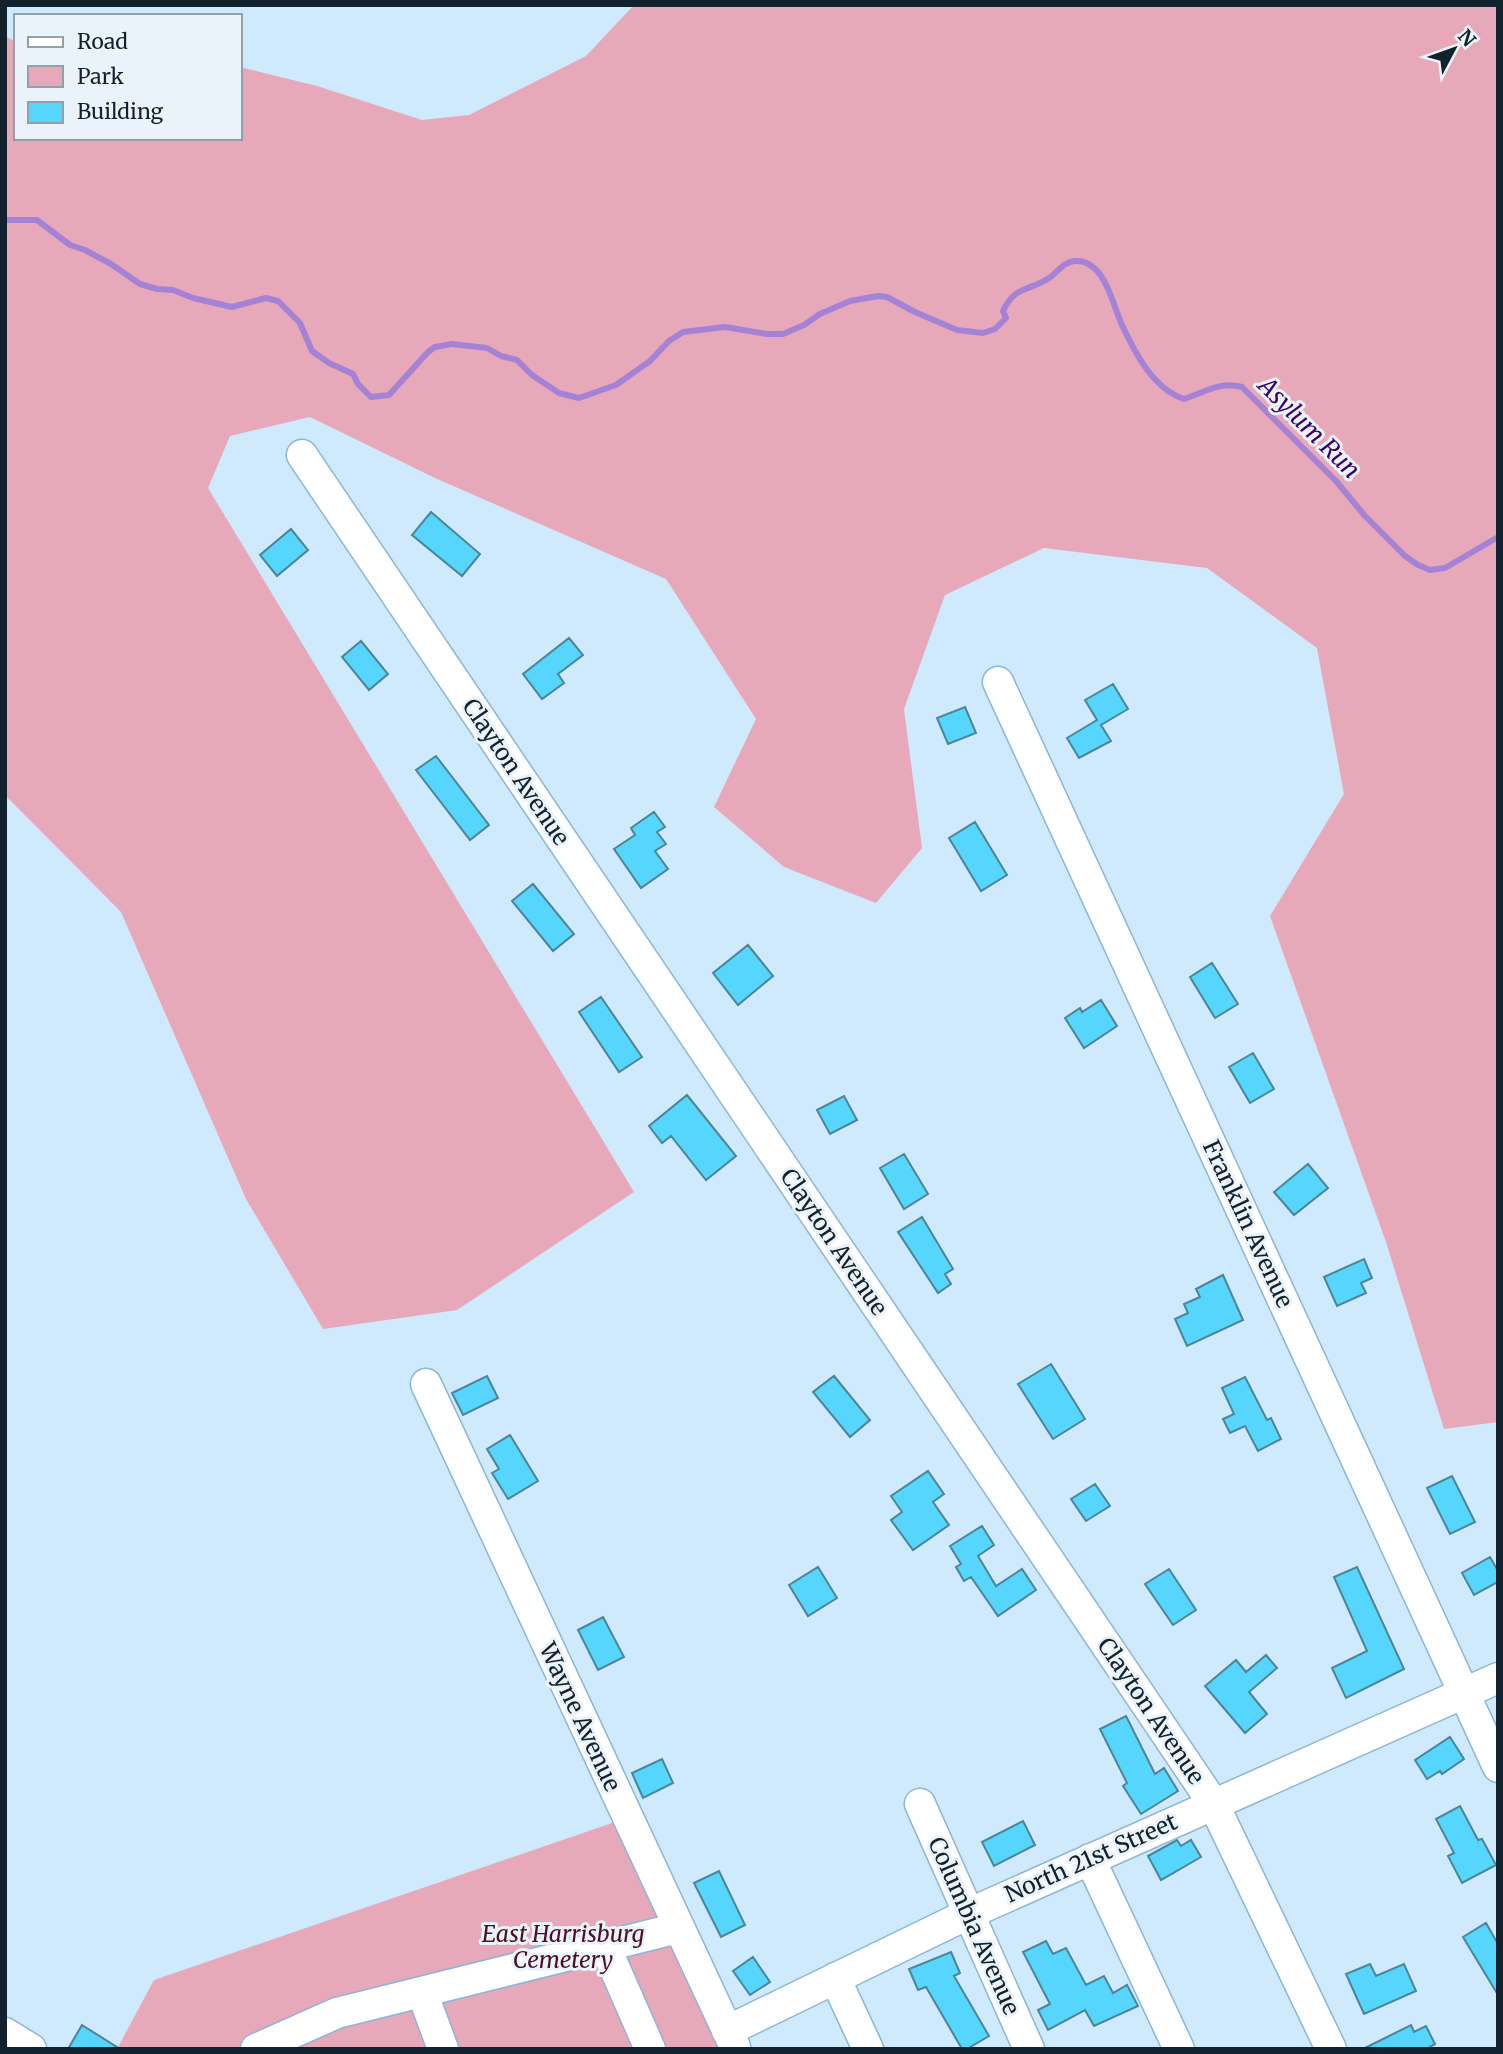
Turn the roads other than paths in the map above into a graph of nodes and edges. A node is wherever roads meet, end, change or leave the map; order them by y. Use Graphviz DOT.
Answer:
graph roads {
  1 [pos="302,454"];
  2 [pos="998,682"];
  3 [pos="426,1384"];
  4 [pos="1498,1678"];
  5 [pos="1464,1693"];
  6 [pos="1498,1767"];
  7 [pos="1213,1803"];
  8 [pos="920,1804"];
  9 [pos="1090,1858"];
  10 [pos="968,1914"];
  11 [pos="678,1928"];
  12 [pos="605,1946"];
  13 [pos="835,1978"];
  14 [pos="422,1992"];
  15 [pos="5,2033"];
  16 [pos="731,2040"];
  17 [pos="31,2049"];
  18 [pos="256,2049"];
  19 [pos="443,2049"];
  20 [pos="650,2049"];
  21 [pos="868,2049"];
  22 [pos="1029,2049"];
  23 [pos="1179,2049"];
  24 [pos="1331,2049"];
  1 -- 7 [label="street, Clayton Avenue"];
  2 -- 5 [label="street, Franklin Avenue"];
  3 -- 11 [label="street, Wayne Avenue"];
  4 -- 5 [label="street, North 21st Street"];
  5 -- 6 [label="street, Franklin Avenue"];
  5 -- 7 [label="street, North 21st Street"];
  7 -- 9 [label="street, North 21st Street"];
  7 -- 24 [label="street, Clayton Avenue"];
  8 -- 10 [label="street, Columbia Avenue"];
  9 -- 10 [label="street, North 21st Street"];
  9 -- 23 [label="street"];
  10 -- 13 [label="street, North 21st Street"];
  10 -- 22 [label="street, Columbia Avenue"];
  11 -- 12 [label="street"];
  11 -- 16 [label="street, Wayne Avenue"];
  12 -- 14 [label="street"];
  12 -- 20 [label="street"];
  13 -- 16 [label="street, North 21st Street"];
  13 -- 21 [label="street"];
  14 -- 18 [label="street"];
  14 -- 19 [label="street"];
  15 -- 17 [label="street"];
}
